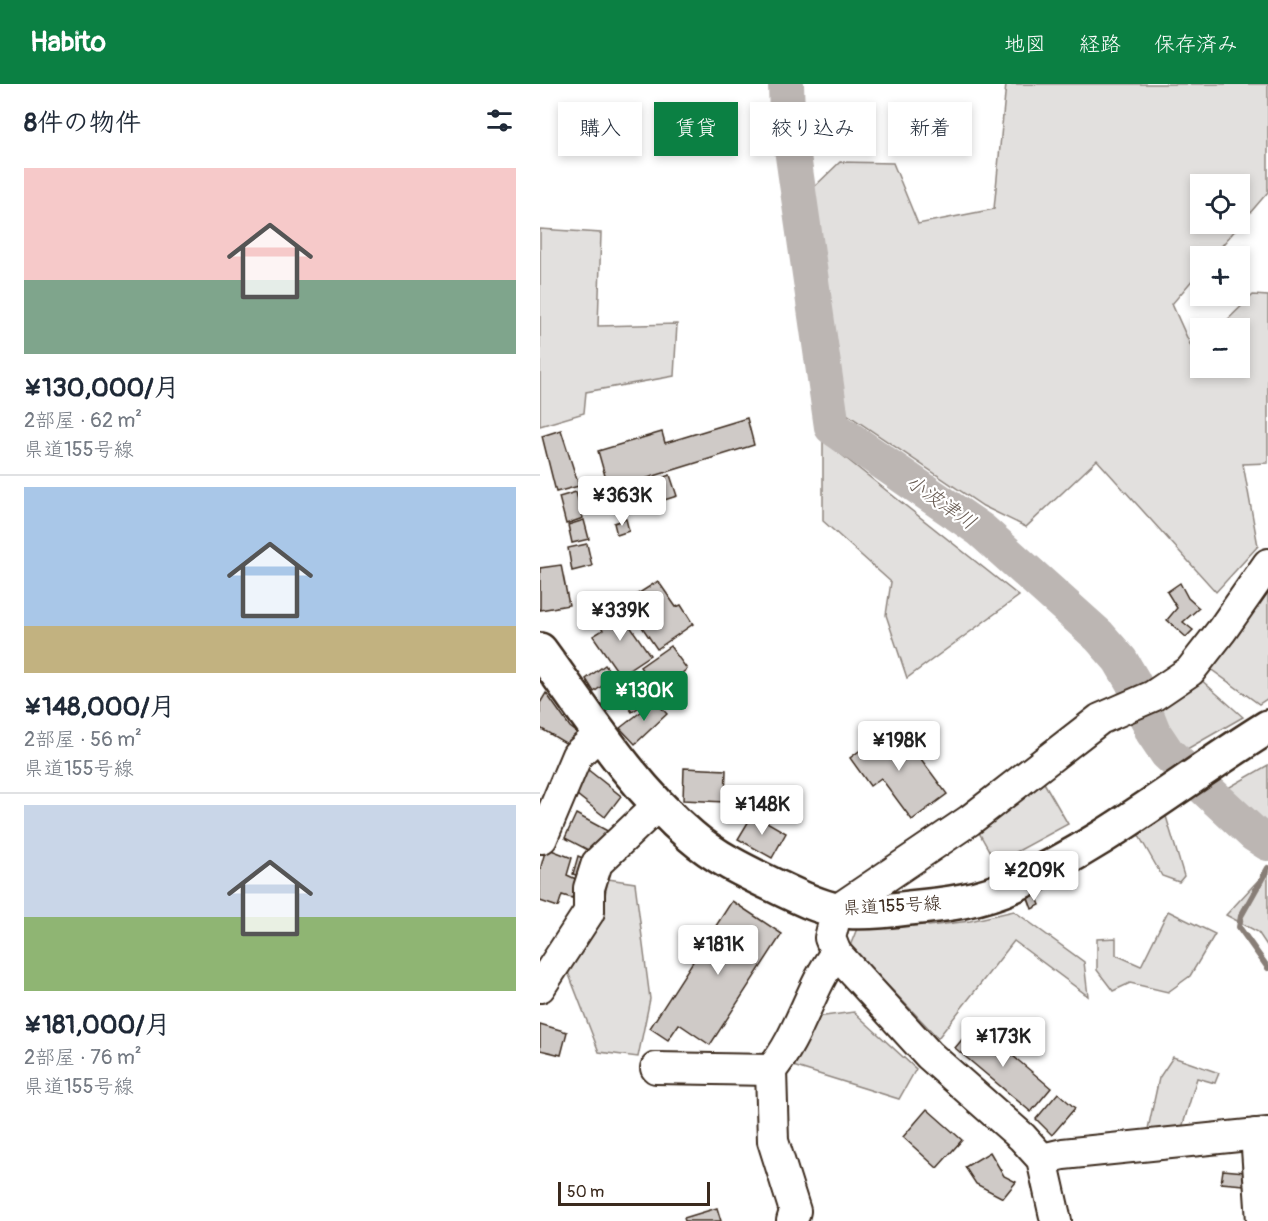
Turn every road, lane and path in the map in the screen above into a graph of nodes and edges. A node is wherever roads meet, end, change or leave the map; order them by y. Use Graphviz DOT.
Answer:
graph roads {
  1 [pos="1268,564"];
  2 [pos="540,650"];
  3 [pos="1268,727"];
  4 [pos="601,733"];
  5 [pos="658,804"];
  6 [pos="540,837"];
  7 [pos="837,910"];
  8 [pos="836,953"];
  9 [pos="540,987"];
  10 [pos="656,1068"];
  11 [pos="771,1070"];
  12 [pos="1262,1133"];
  13 [pos="1042,1160"];
  14 [pos="792,1221"];
  15 [pos="1056,1221"];
  16 [pos="1262,1221"];
  1 -- 7 [label="street"];
  2 -- 4 [label="main road, 県道155号線"];
  3 -- 7 [label="main road, 県道155号線"];
  4 -- 5 [label="main road, 県道155号線"];
  4 -- 6 [label="street"];
  5 -- 7 [label="main road, 県道155号線"];
  5 -- 9 [label="street"];
  7 -- 8 [label="street"];
  8 -- 11 [label="street"];
  8 -- 13 [label="street"];
  10 -- 11 [label="street"];
  11 -- 14 [label="street"];
  12 -- 13 [label="street"];
  12 -- 16 [label="street"];
  13 -- 15 [label="street"];
}
